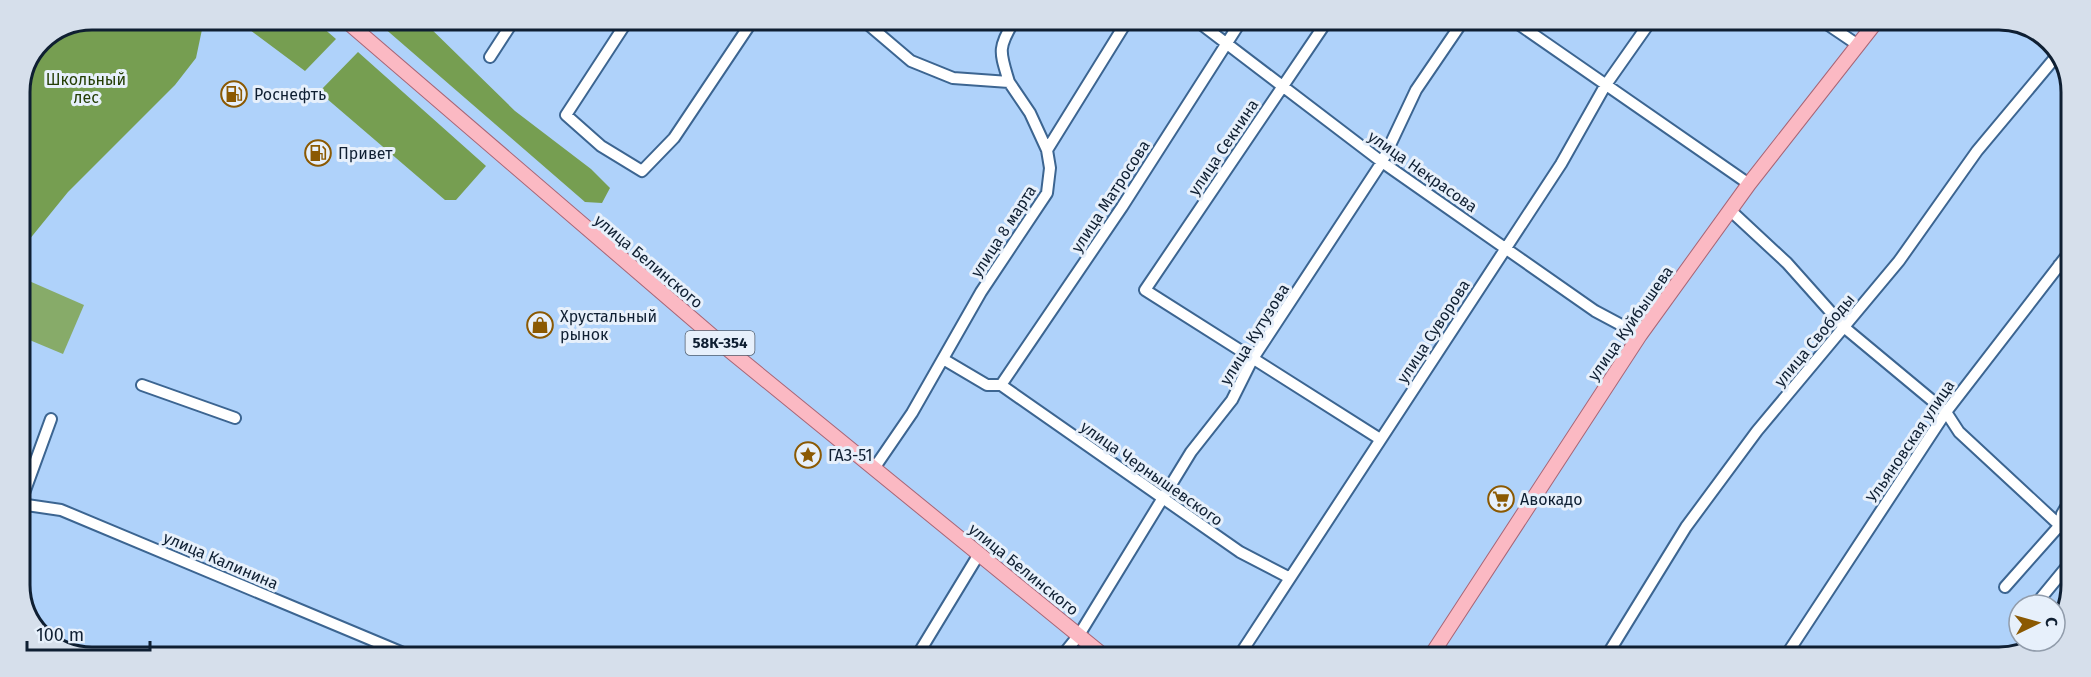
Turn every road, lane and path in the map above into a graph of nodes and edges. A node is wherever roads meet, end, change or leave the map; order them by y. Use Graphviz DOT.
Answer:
graph roads {
  1 [pos="357,30"];
  2 [pos="507,30"];
  3 [pos="621,30"];
  4 [pos="746,30"];
  5 [pos="875,30"];
  6 [pos="1009,30"];
  7 [pos="1120,30"];
  8 [pos="1210,30"];
  9 [pos="1235,30"];
  10 [pos="1320,30"];
  11 [pos="1457,30"];
  12 [pos="1527,30"];
  13 [pos="1644,30"];
  14 [pos="1836,30"];
  15 [pos="1870,30"];
  16 [pos="1227,42"];
  17 [pos="1858,45"];
  18 [pos="490,57"];
  19 [pos="2053,61"];
  20 [pos="1009,82"];
  21 [pos="1282,85"];
  22 [pos="1605,86"];
  23 [pos="1047,150"];
  24 [pos="1382,162"];
  25 [pos="1749,184"];
  26 [pos="1731,211"];
  27 [pos="1506,247"];
  28 [pos="2061,262"];
  29 [pos="2059,265"];
  30 [pos="1845,328"];
  31 [pos="1640,335"];
  32 [pos="943,359"];
  33 [pos="1252,360"];
  34 [pos="1000,385"];
  35 [pos="142,386"];
  36 [pos="1946,412"];
  37 [pos="235,418"];
  38 [pos="51,419"];
  39 [pos="1380,440"];
  40 [pos="875,467"];
  41 [pos="30,477"];
  42 [pos="1164,499"];
  43 [pos="30,505"];
  44 [pos="2061,520"];
  45 [pos="2060,525"];
  46 [pos="979,554"];
  47 [pos="2061,573"];
  48 [pos="1290,578"];
  49 [pos="2005,587"];
  50 [pos="2044,593"];
  51 [pos="1079,635"];
  52 [pos="389,647"];
  53 [pos="922,647"];
  54 [pos="1069,647"];
  55 [pos="1093,647"];
  56 [pos="1245,647"];
  57 [pos="1437,647"];
  58 [pos="1612,647"];
  59 [pos="1792,647"];
  1 -- 40 [label="main road, улица Белинского / 58К-354"];
  2 -- 18 [label="street"];
  3 -- 4 [label="street"];
  5 -- 20 [label="street"];
  6 -- 20 [label="street"];
  7 -- 23 [label="street"];
  8 -- 16 [label="street, улица Некрасова"];
  9 -- 16 [label="street, улица Матросова"];
  10 -- 21 [label="street, улица Секнина"];
  11 -- 24 [label="street, улица Кутузова"];
  12 -- 22 [label="street"];
  13 -- 22 [label="street, улица Суворова"];
  14 -- 17 [label="street"];
  15 -- 17 [label="main road, улица Куйбышева"];
  16 -- 21 [label="street, улица Некрасова"];
  16 -- 34 [label="street, улица Матросова"];
  17 -- 25 [label="main road, улица Куйбышева"];
  19 -- 30 [label="street, улица Свободы"];
  20 -- 23 [label="street, улица 8 марта"];
  21 -- 24 [label="street, улица Некрасова"];
  21 -- 33 [label="street, улица Секнина"];
  22 -- 25 [label="street"];
  22 -- 27 [label="street, улица Суворова"];
  23 -- 32 [label="street, улица 8 марта"];
  24 -- 27 [label="street, улица Некрасова"];
  24 -- 33 [label="street, улица Кутузова"];
  25 -- 26 [label="main road, улица Куйбышева"];
  26 -- 30 [label="street"];
  26 -- 31 [label="main road, улица Куйбышева"];
  27 -- 31 [label="street, улица Некрасова"];
  27 -- 39 [label="street, улица Суворова"];
  28 -- 29 [label="street, Ульяновская улица"];
  29 -- 36 [label="street, Ульяновская улица"];
  30 -- 36 [label="street"];
  30 -- 58 [label="street, улица Свободы"];
  31 -- 57 [label="main road, улица Куйбышева"];
  32 -- 34 [label="street, улица Чернышевского"];
  32 -- 40 [label="street, улица 8 марта"];
  33 -- 39 [label="street"];
  33 -- 42 [label="street, улица Кутузова"];
  34 -- 42 [label="street, улица Чернышевского"];
  35 -- 37 [label="street"];
  36 -- 45 [label="street"];
  36 -- 59 [label="street, Ульяновская улица"];
  38 -- 41 [label="street"];
  39 -- 48 [label="street, улица Суворова"];
  40 -- 46 [label="main road, улица Белинского / 58К-354"];
  42 -- 48 [label="street, улица Чернышевского"];
  42 -- 51 [label="street, улица Кутузова"];
  43 -- 52 [label="street, улица Калинина"];
  44 -- 45 [label="street"];
  45 -- 49 [label="street"];
  46 -- 51 [label="main road, улица Белинского / 58К-354"];
  46 -- 53 [label="street"];
  47 -- 50 [label="street"];
  48 -- 56 [label="street, улица Суворова"];
  51 -- 54 [label="street, улица Кутузова"];
  51 -- 55 [label="main road, улица Белинского / 58К-354"];
}
